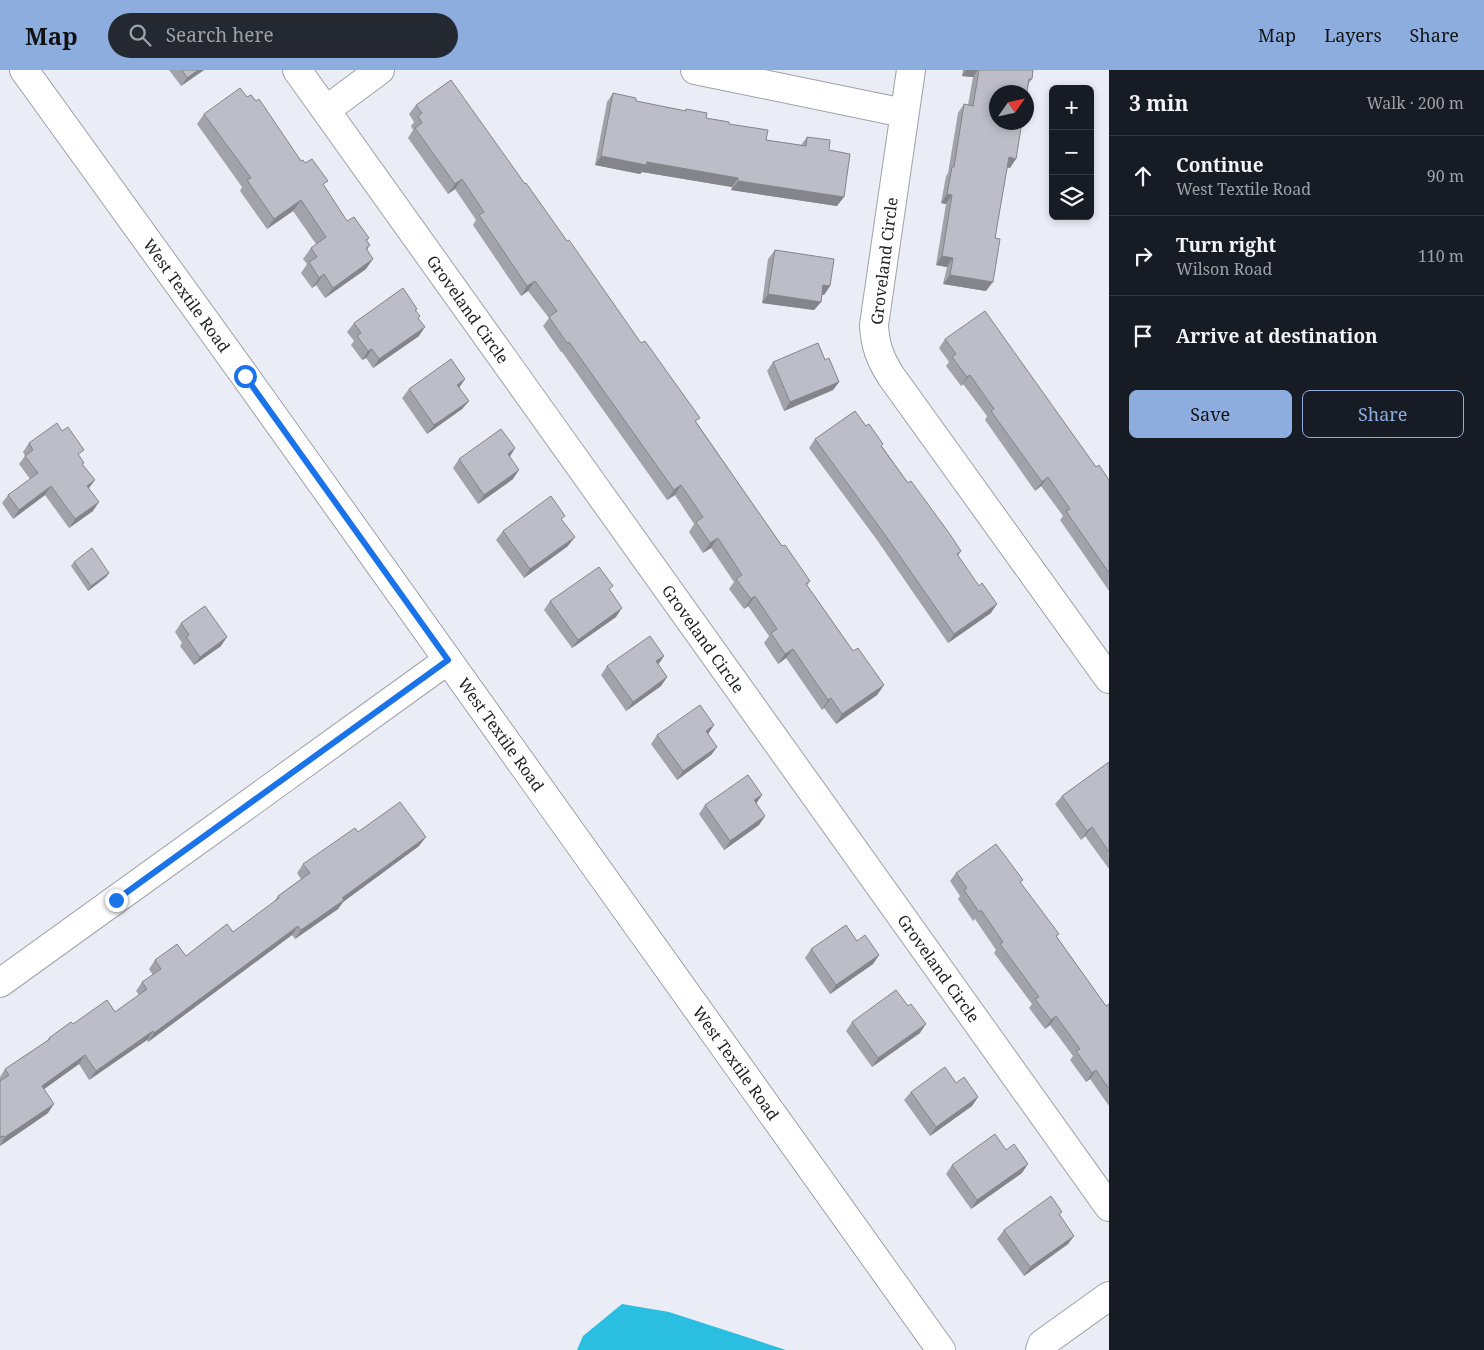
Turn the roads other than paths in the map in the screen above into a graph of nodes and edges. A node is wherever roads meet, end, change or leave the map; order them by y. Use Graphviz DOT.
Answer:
graph roads {
  1 [pos="24,70"];
  2 [pos="297,70"];
  3 [pos="380,70"];
  4 [pos="695,70"];
  5 [pos="911,70"];
  6 [pos="326,110"];
  7 [pos="904,113"];
  8 [pos="448,660"];
  9 [pos="1109,679"];
  10 [pos="0,983"];
  11 [pos="1109,1207"];
  12 [pos="1109,1296"];
  13 [pos="941,1350"];
  14 [pos="1040,1350"];
  1 -- 8 [label="street, West Textile Road"];
  2 -- 6 [label="street, Groveland Circle"];
  3 -- 6 [label="street"];
  4 -- 7 [label="street"];
  5 -- 7 [label="street, Groveland Circle"];
  6 -- 11 [label="street, Groveland Circle"];
  7 -- 9 [label="street, Groveland Circle"];
  8 -- 10 [label="street"];
  8 -- 13 [label="street, West Textile Road"];
  12 -- 14 [label="street"];
}
